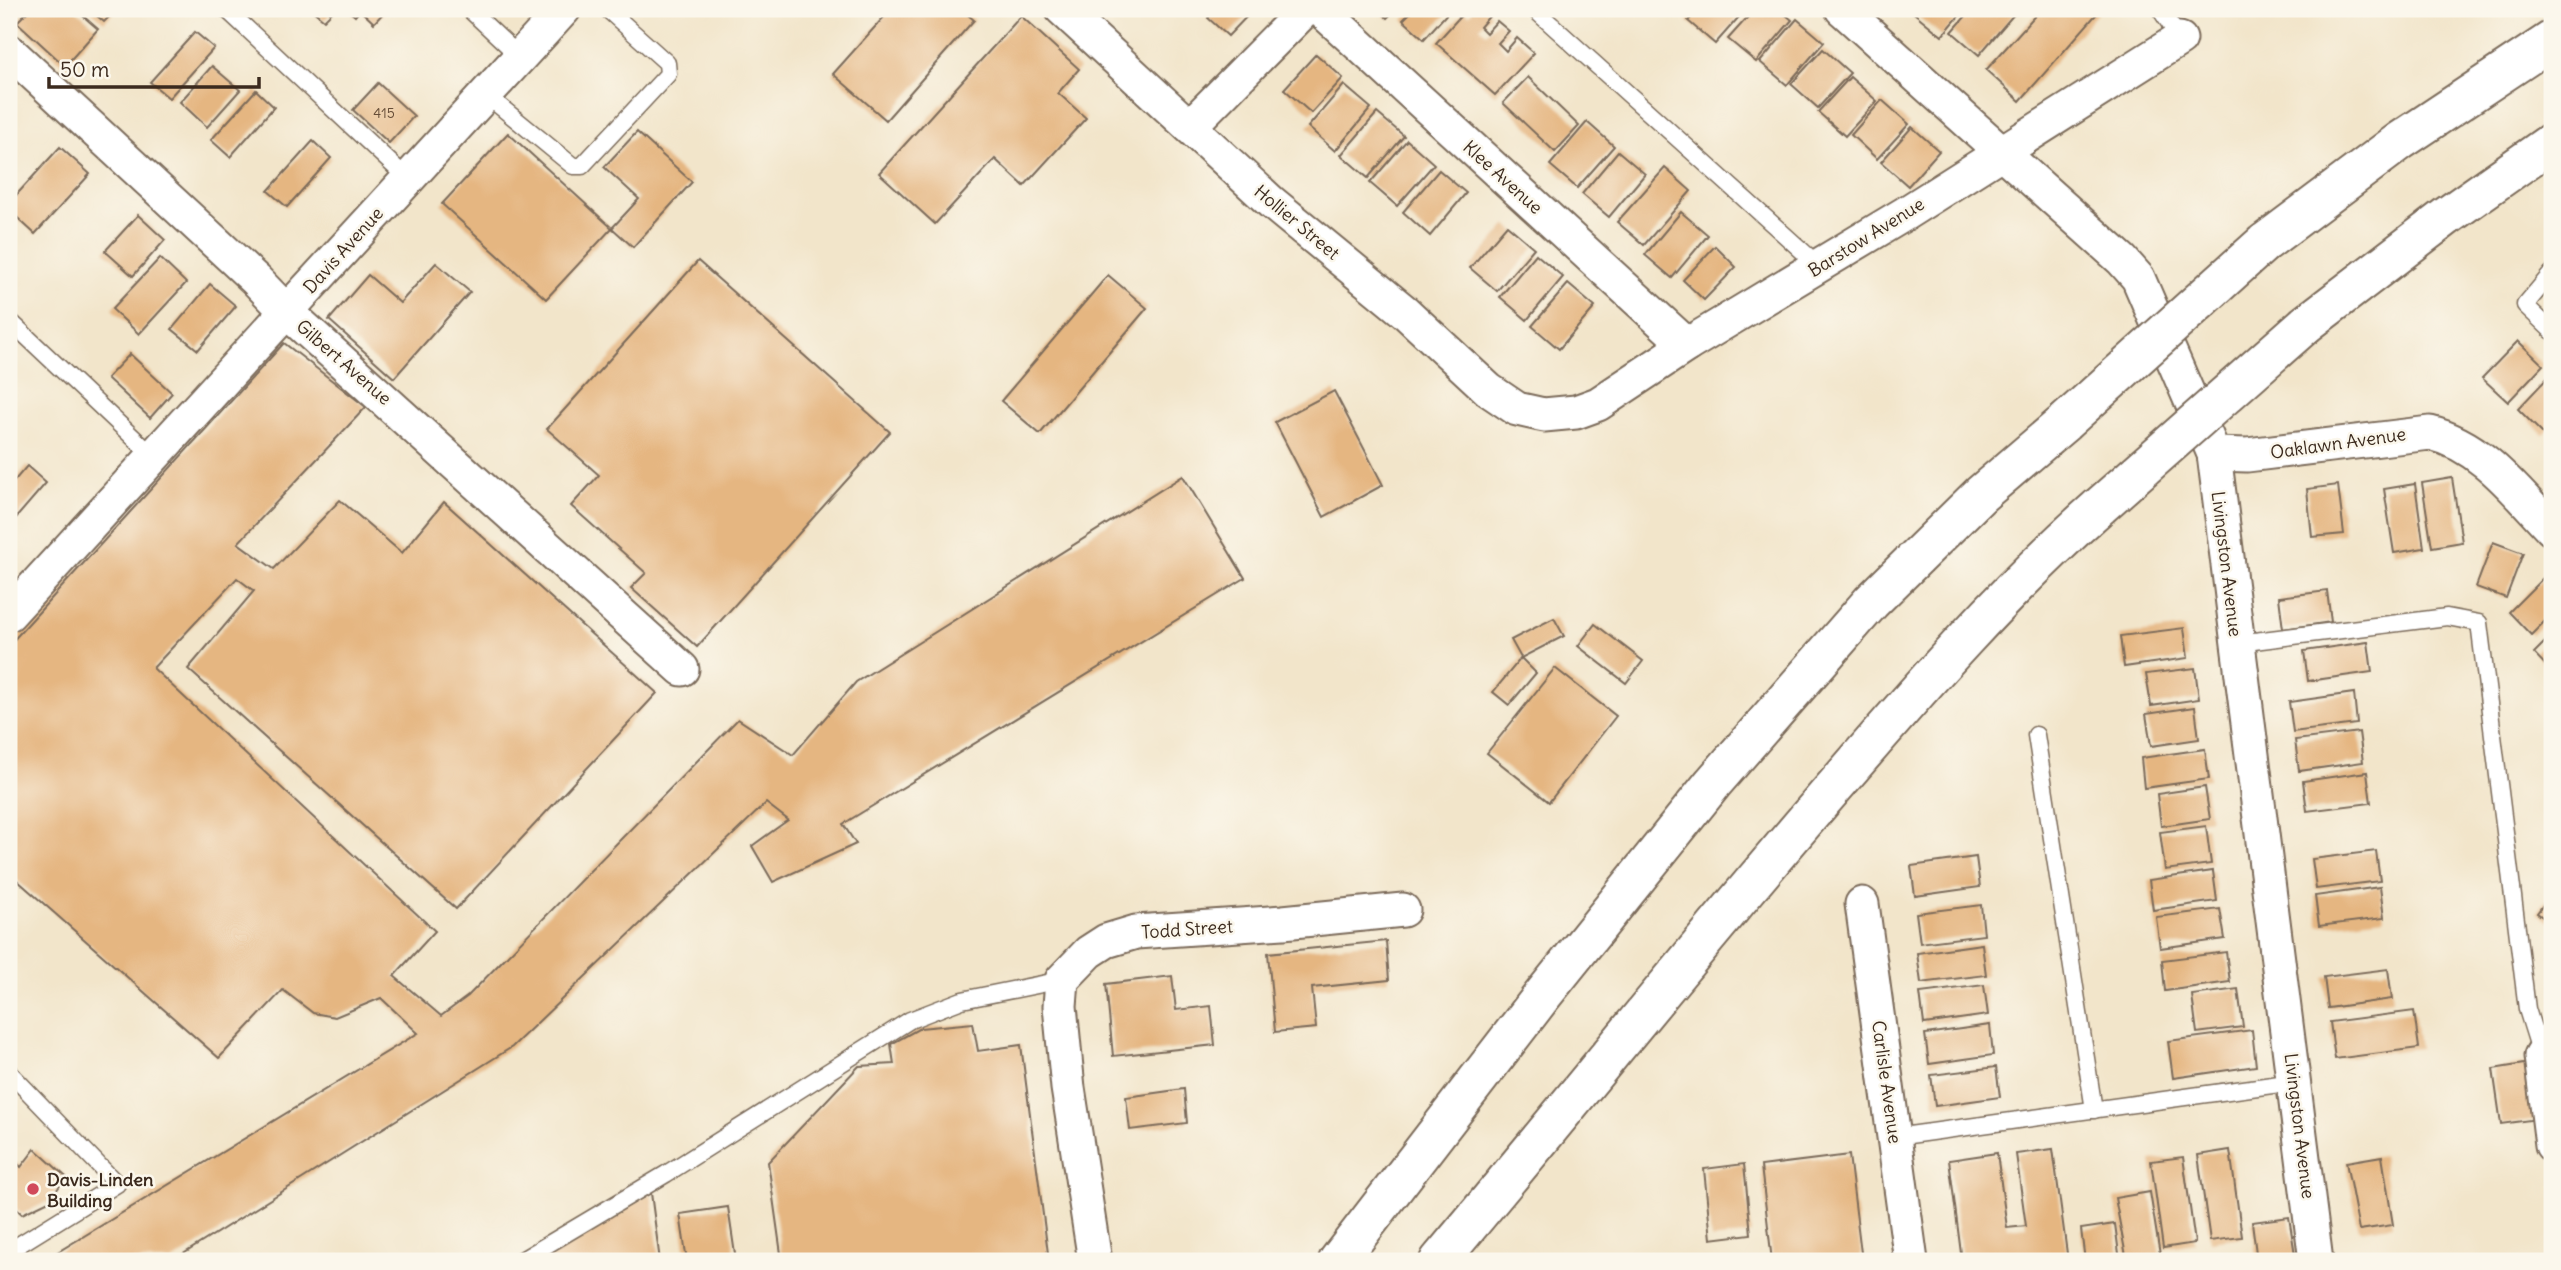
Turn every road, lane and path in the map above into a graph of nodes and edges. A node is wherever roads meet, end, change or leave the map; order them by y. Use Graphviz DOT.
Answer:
graph roads {
  1 [pos="226,9"];
  2 [pos="468,9"];
  3 [pos="564,9"];
  4 [pos="607,9"];
  5 [pos="1062,9"];
  6 [pos="1306,9"];
  7 [pos="1320,9"];
  8 [pos="1534,9"];
  9 [pos="1842,9"];
  10 [pos="2160,9"];
  11 [pos="2180,39"];
  12 [pos="2552,40"];
  13 [pos="9,51"];
  14 [pos="520,57"];
  15 [pos="485,94"];
  16 [pos="1191,126"];
  17 [pos="2552,142"];
  18 [pos="2000,151"];
  19 [pos="408,179"];
  20 [pos="1819,265"];
  21 [pos="2552,274"];
  22 [pos="286,312"];
  23 [pos="9,320"];
  24 [pos="2552,331"];
  25 [pos="1687,345"];
  26 [pos="1544,415"];
  27 [pos="2214,454"];
  28 [pos="153,457"];
  29 [pos="2552,529"];
  30 [pos="11,608"];
  31 [pos="2238,643"];
  32 [pos="682,669"];
  33 [pos="2036,735"];
  34 [pos="1862,904"];
  35 [pos="1402,910"];
  36 [pos="1062,980"];
  37 [pos="2549,1050"];
  38 [pos="9,1072"];
  39 [pos="2294,1082"];
  40 [pos="2094,1110"];
  41 [pos="1895,1137"];
  42 [pos="2552,1145"];
  43 [pos="9,1251"];
  44 [pos="520,1261"];
  45 [pos="1094,1261"];
  46 [pos="1338,1261"];
  47 [pos="1439,1261"];
  48 [pos="1911,1261"];
  49 [pos="2316,1261"];
  1 -- 19 [label="lane"];
  2 -- 14 [label="lane"];
  3 -- 14 [label="street, Davis Avenue"];
  4 -- 15 [label="lane"];
  5 -- 16 [label="street, Hollier Street"];
  6 -- 16 [label="street"];
  7 -- 25 [label="street, Klee Avenue"];
  8 -- 20 [label="lane"];
  9 -- 18 [label="street, Livingston Avenue"];
  10 -- 11 [label="lane"];
  11 -- 18 [label="street, Barstow Avenue"];
  12 -- 46 [label="highway, bridge"];
  13 -- 22 [label="street, Gilbert Avenue"];
  14 -- 15 [label="street, Davis Avenue"];
  15 -- 19 [label="street, Davis Avenue"];
  16 -- 26 [label="street, Hollier Street"];
  17 -- 47 [label="highway, bridge"];
  18 -- 20 [label="street, Barstow Avenue"];
  18 -- 27 [label="street, Livingston Avenue"];
  19 -- 22 [label="street, Davis Avenue"];
  20 -- 25 [label="street, Barstow Avenue"];
  21 -- 24 [label="lane"];
  22 -- 28 [label="street, Davis Avenue"];
  22 -- 32 [label="street, Gilbert Avenue"];
  23 -- 28 [label="lane"];
  25 -- 26 [label="street, Barstow Avenue"];
  27 -- 29 [label="street, Oaklawn Avenue"];
  27 -- 31 [label="street, Livingston Avenue"];
  28 -- 30 [label="street, Davis Avenue"];
  31 -- 37 [label="lane"];
  31 -- 39 [label="street, Livingston Avenue"];
  33 -- 40 [label="lane"];
  34 -- 41 [label="street, Carlisle Avenue"];
  35 -- 36 [label="street, Todd Street"];
  36 -- 44 [label="lane"];
  36 -- 45 [label="street"];
  37 -- 42 [label="street"];
  38 -- 43 [label="lane"];
  39 -- 40 [label="lane"];
  39 -- 49 [label="street, Livingston Avenue"];
  40 -- 41 [label="lane"];
  41 -- 48 [label="street, Carlisle Avenue"];
}
